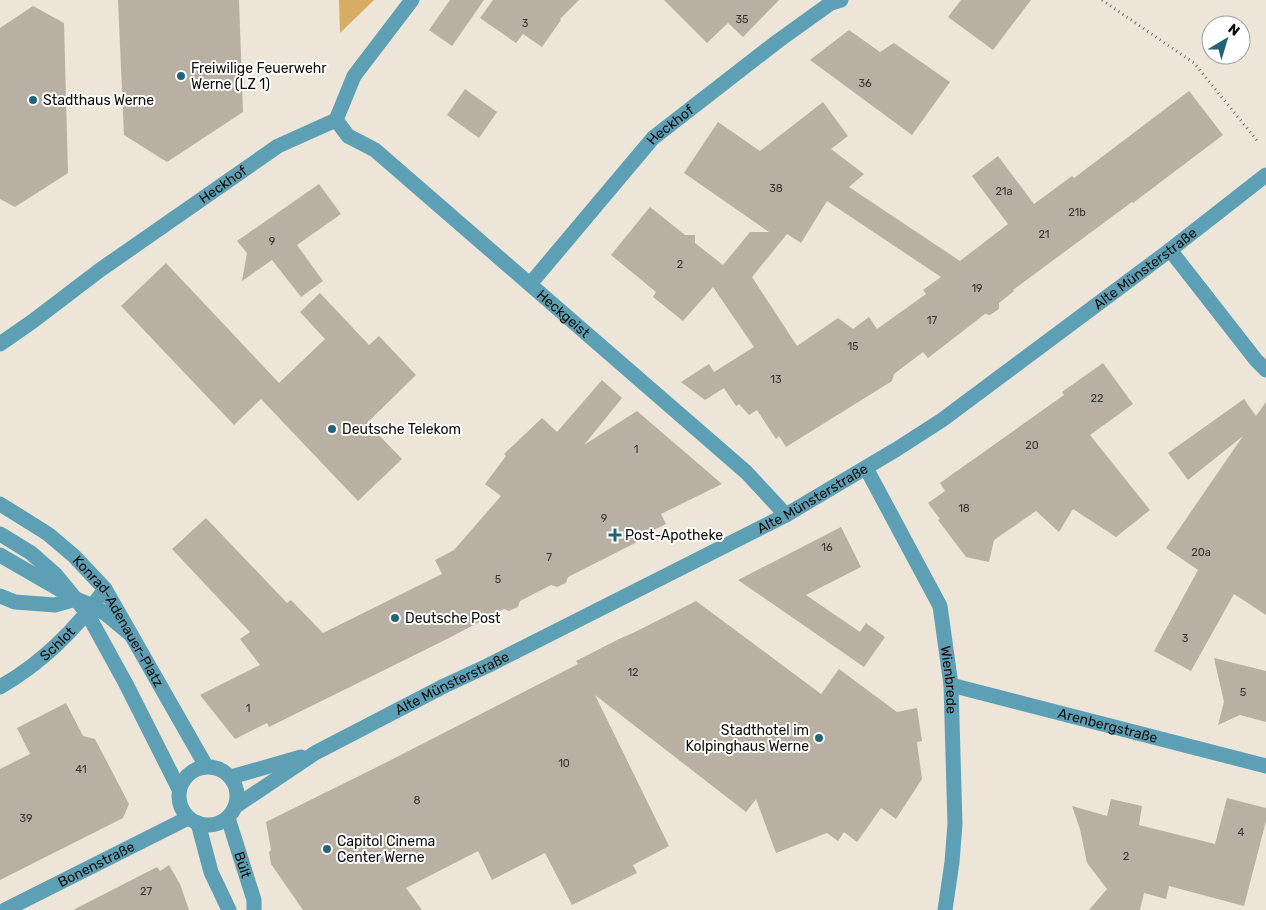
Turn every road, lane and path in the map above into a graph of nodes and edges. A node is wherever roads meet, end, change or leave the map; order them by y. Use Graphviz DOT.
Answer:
graph roads {
  1 [pos="412,0"];
  2 [pos="841,0"];
  3 [pos="1102,0"];
  4 [pos="336,120"];
  5 [pos="1259,144"];
  6 [pos="1266,175"];
  7 [pos="1170,250"];
  8 [pos="531,283"];
  9 [pos="0,344"];
  10 [pos="1266,370"];
  11 [pos="866,468"];
  12 [pos="0,504"];
  13 [pos="786,515"];
  14 [pos="0,534"];
  15 [pos="0,555"];
  16 [pos="105,589"];
  17 [pos="0,596"];
  18 [pos="76,599"];
  19 [pos="90,610"];
  20 [pos="130,634"];
  21 [pos="951,685"];
  22 [pos="0,687"];
  23 [pos="315,753"];
  24 [pos="206,766"];
  25 [pos="1266,766"];
  26 [pos="231,777"];
  27 [pos="179,790"];
  28 [pos="232,812"];
  29 [pos="193,820"];
  30 [pos="6,910"];
  31 [pos="229,910"];
  32 [pos="254,910"];
  33 [pos="945,910"];
  1 -- 4 [label="street"];
  2 -- 8 [label="street, Heckhof"];
  3 -- 5 [label="path"];
  4 -- 8 [label="street, Heckgeist"];
  4 -- 9 [label="street, Heckhof"];
  6 -- 7 [label="street, Alte Münsterstraße"];
  7 -- 10 [label="street"];
  7 -- 11 [label="street, Alte Münsterstraße"];
  8 -- 13 [label="street, Heckgeist"];
  11 -- 13 [label="street, Alte Münsterstraße"];
  11 -- 21 [label="street, Wienbrede"];
  12 -- 16 [label="street, Konrad-Adenauer-Platz"];
  13 -- 23 [label="street, Alte Münsterstraße"];
  14 -- 18 [label="street, Konrad-Adenauer-Platz"];
  15 -- 18 [label="street"];
  16 -- 19 [label="street, Schlot"];
  16 -- 20 [label="street, Konrad-Adenauer-Platz"];
  17 -- 18 [label="street"];
  18 -- 19 [label="street, Konrad-Adenauer-Platz"];
  19 -- 20 [label="street"];
  19 -- 22 [label="street, Schlot"];
  19 -- 27 [label="street, Konrad-Adenauer-Platz"];
  20 -- 24 [label="street, Konrad-Adenauer-Platz"];
  21 -- 25 [label="street, Arenbergstraße"];
  21 -- 33 [label="street, Wienbrede"];
  23 -- 26 [label="street, Alte Münsterstraße"];
  23 -- 28 [label="street, Alte Münsterstraße"];
  24 -- 26 [label="street"];
  24 -- 27 [label="street"];
  26 -- 28 [label="street"];
  27 -- 29 [label="street"];
  28 -- 29 [label="street, Alte Münsterstraße"];
  28 -- 32 [label="street, Bült"];
  29 -- 30 [label="street, Bonenstraße"];
  29 -- 31 [label="street"];
}
